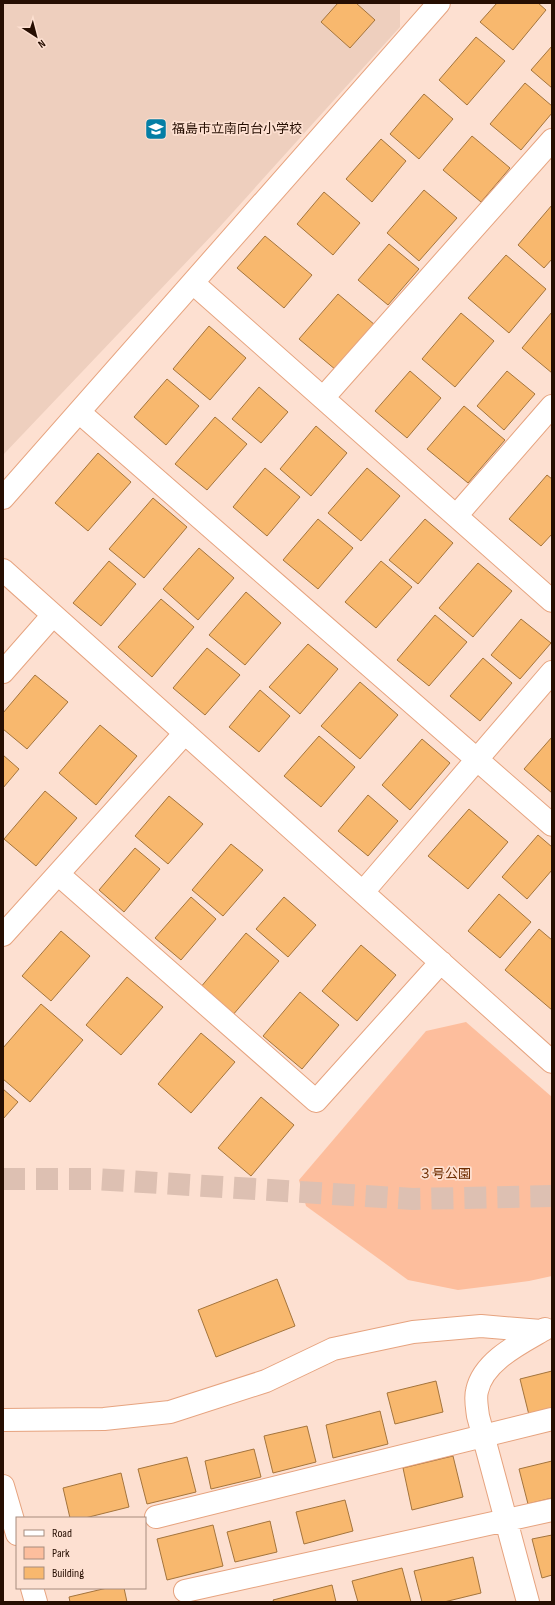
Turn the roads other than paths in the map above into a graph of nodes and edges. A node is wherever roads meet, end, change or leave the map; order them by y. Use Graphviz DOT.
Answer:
graph roads {
  1 [pos="431,6"];
  2 [pos="552,140"];
  3 [pos="193,283"];
  4 [pos="323,398"];
  5 [pos="552,406"];
  6 [pos="79,412"];
  7 [pos="3,498"];
  8 [pos="456,516"];
  9 [pos="3,570"];
  10 [pos="552,601"];
  11 [pos="53,615"];
  12 [pos="3,672"];
  13 [pos="552,672"];
  14 [pos="185,733"];
  15 [pos="478,760"];
  16 [pos="552,825"];
  17 [pos="58,874"];
  18 [pos="363,892"];
  19 [pos="3,935"];
  20 [pos="441,962"];
  21 [pos="552,1062"];
  22 [pos="546,1327"];
  23 [pos="552,1419"];
  24 [pos="3,1420"];
  25 [pos="483,1436"];
  26 [pos="3,1486"];
  27 [pos="552,1510"];
  28 [pos="156,1517"];
  29 [pos="506,1520"];
  30 [pos="16,1531"];
  31 [pos="32,1589"];
  32 [pos="185,1591"];
  33 [pos="36,1602"];
  34 [pos="528,1602"];
  1 -- 3 [label="street"];
  2 -- 4 [label="street"];
  3 -- 4 [label="street"];
  3 -- 6 [label="street"];
  4 -- 8 [label="street"];
  5 -- 8 [label="street"];
  6 -- 7 [label="street"];
  6 -- 15 [label="street"];
  8 -- 10 [label="street"];
  9 -- 11 [label="street"];
  11 -- 12 [label="street"];
  11 -- 14 [label="street"];
  13 -- 15 [label="street"];
  14 -- 17 [label="street"];
  14 -- 18 [label="street"];
  15 -- 16 [label="street"];
  15 -- 18 [label="street"];
  17 -- 19 [label="street"];
  17 -- 20 [label="street"];
  18 -- 20 [label="street"];
  20 -- 21 [label="street"];
  22 -- 24 [label="street"];
  22 -- 25 [label="street"];
  23 -- 25 [label="street"];
  25 -- 28 [label="street"];
  25 -- 29 [label="street"];
  26 -- 30 [label="street"];
  27 -- 29 [label="street"];
  29 -- 32 [label="street"];
  29 -- 34 [label="street"];
  31 -- 33 [label="street"];
}
